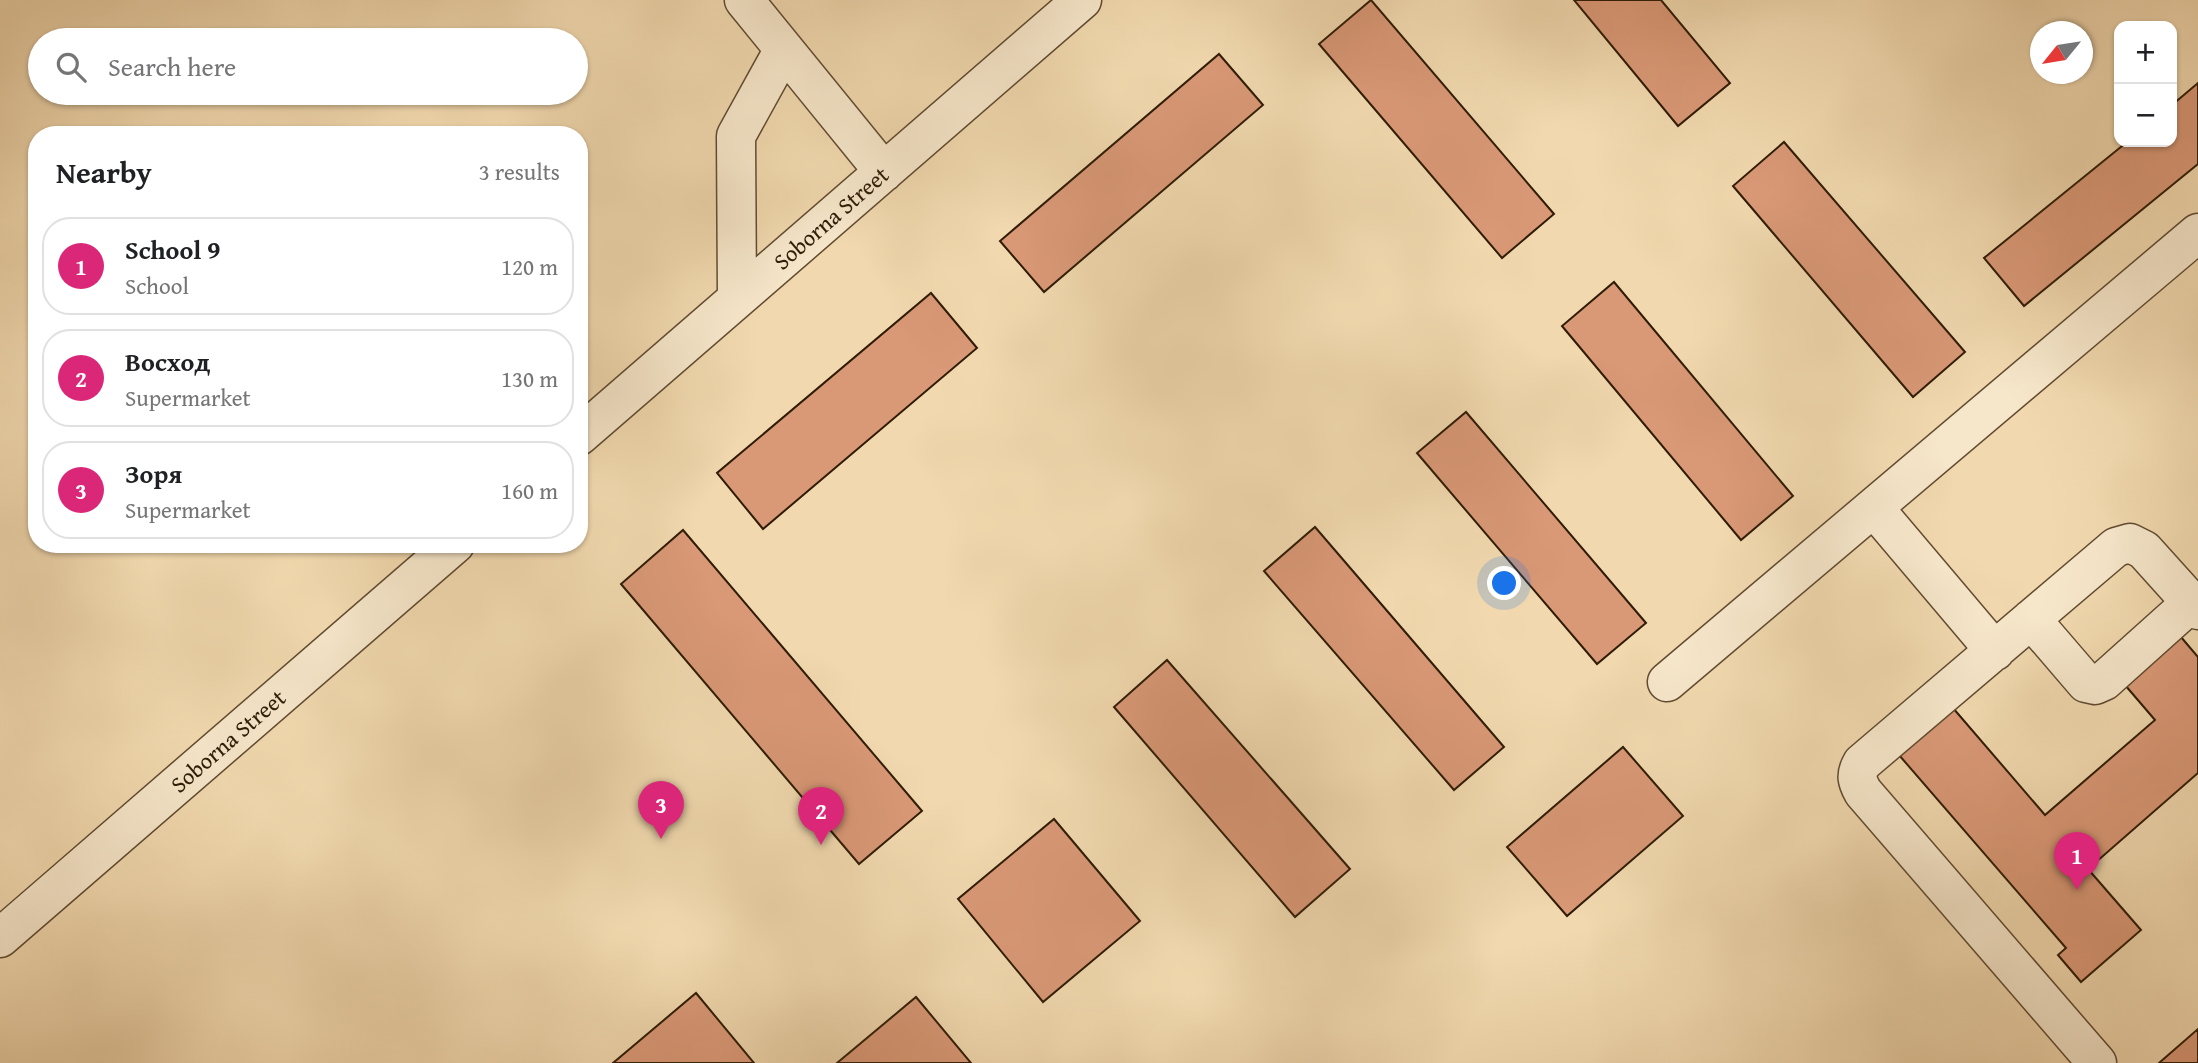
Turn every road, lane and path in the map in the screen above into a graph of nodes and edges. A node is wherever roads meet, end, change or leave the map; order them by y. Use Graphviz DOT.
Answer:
graph roads {
  1 [pos="744,0"];
  2 [pos="1082,0"];
  3 [pos="783,48"];
  4 [pos="884,172"];
  5 [pos="2198,233"];
  6 [pos="737,299"];
  7 [pos="588,428"];
  8 [pos="1874,508"];
  9 [pos="445,553"];
  10 [pos="2195,607"];
  11 [pos="2031,620"];
  12 [pos="1994,651"];
  13 [pos="1667,682"];
  14 [pos="0,938"];
  15 [pos="2097,1063"];
  1 -- 3 [label="street"];
  2 -- 4 [label="street, Soborna Street"];
  3 -- 4 [label="street"];
  3 -- 6 [label="street"];
  4 -- 6 [label="street, Soborna Street"];
  5 -- 8 [label="street"];
  6 -- 7 [label="street, Soborna Street"];
  8 -- 12 [label="street"];
  8 -- 13 [label="street"];
  9 -- 14 [label="street, Soborna Street"];
  10 -- 11 [label="street"];
  10 -- 11 [label="street"];
  11 -- 12 [label="street"];
  12 -- 15 [label="street"];
}
